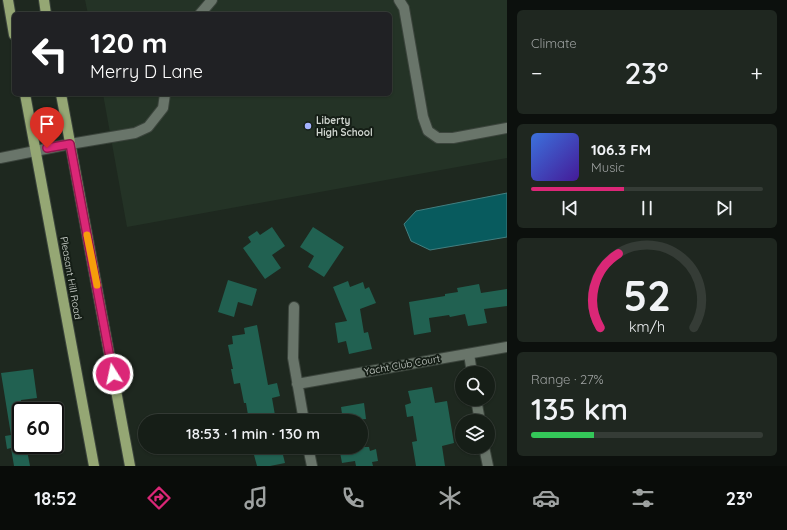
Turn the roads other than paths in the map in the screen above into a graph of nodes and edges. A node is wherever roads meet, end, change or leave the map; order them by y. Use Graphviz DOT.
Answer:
graph roads {
  1 [pos="8,0"];
  2 [pos="44,0"];
  3 [pos="212,0"];
  4 [pos="399,0"];
  5 [pos="46,12"];
  6 [pos="202,12"];
  7 [pos="12,23"];
  8 [pos="25,96"];
  9 [pos="61,96"];
  10 [pos="165,96"];
  11 [pos="507,128"];
  12 [pos="70,144"];
  13 [pos="35,150"];
  14 [pos="0,158"];
  15 [pos="294,307"];
  16 [pos="507,347"];
  17 [pos="468,354"];
  18 [pos="471,366"];
  19 [pos="297,384"];
  20 [pos="303,414"];
  21 [pos="309,454"];
  22 [pos="485,454"];
  23 [pos="94,466"];
  24 [pos="130,466"];
  25 [pos="312,466"];
  26 [pos="488,466"];
  1 -- 7 [label="main road"];
  2 -- 5 [label="main road"];
  3 -- 6 [label="street"];
  4 -- 11 [label="street"];
  8 -- 13 [label="main road, Pleasant Hill Road"];
  9 -- 12 [label="main road"];
  10 -- 12 [label="street"];
  12 -- 13 [label="street"];
  12 -- 24 [label="main road"];
  13 -- 14 [label="street"];
  13 -- 23 [label="main road, Pleasant Hill Road"];
  15 -- 19 [label="street"];
  16 -- 17 [label="street, Yacht Club Court"];
  17 -- 18 [label="street"];
  17 -- 19 [label="street, Yacht Club Court"];
  19 -- 20 [label="street"];
  21 -- 25 [label="street"];
  22 -- 26 [label="street"];
}
